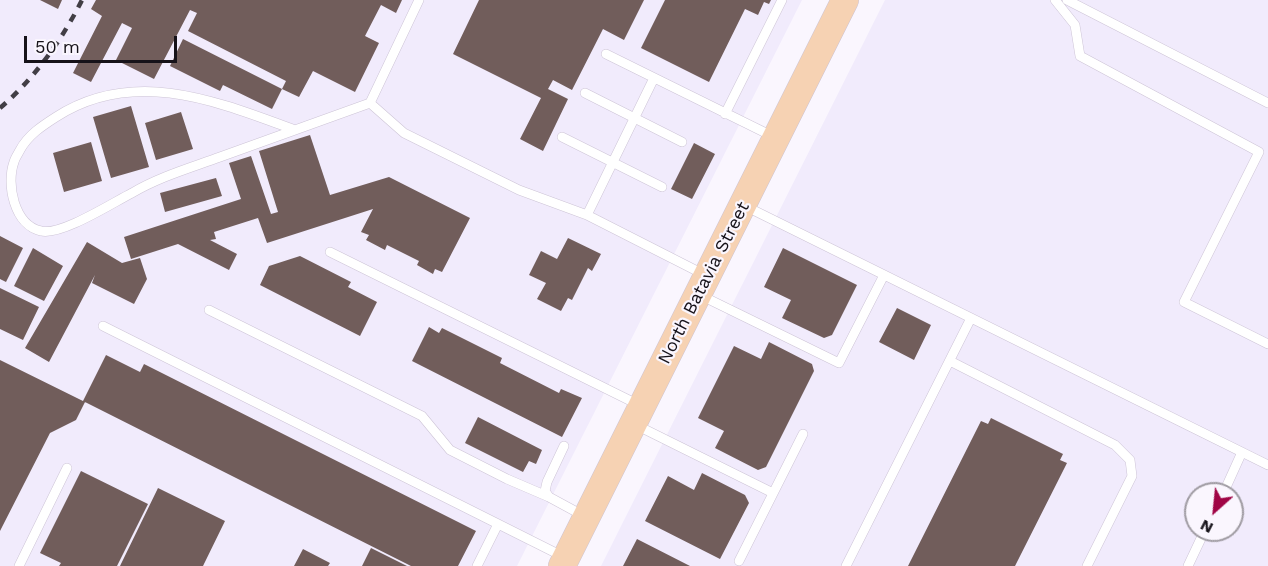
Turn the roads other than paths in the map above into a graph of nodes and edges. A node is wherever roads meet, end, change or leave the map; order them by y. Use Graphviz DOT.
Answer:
graph roads {
  1 [pos="418,0"];
  2 [pos="782,0"];
  3 [pos="845,0"];
  4 [pos="1055,0"];
  5 [pos="1067,0"];
  6 [pos="606,54"];
  7 [pos="654,78"];
  8 [pos="585,93"];
  9 [pos="370,103"];
  10 [pos="1268,103"];
  11 [pos="725,114"];
  12 [pos="634,118"];
  13 [pos="294,130"];
  14 [pos="562,137"];
  15 [pos="776,138"];
  16 [pos="682,142"];
  17 [pos="613,162"];
  18 [pos="662,188"];
  19 [pos="743,204"];
  20 [pos="587,215"];
  21 [pos="330,252"];
  22 [pos="884,274"];
  23 [pos="703,285"];
  24 [pos="208,310"];
  25 [pos="971,318"];
  26 [pos="103,326"];
  27 [pos="1268,344"];
  28 [pos="950,361"];
  29 [pos="637,415"];
  30 [pos="803,434"];
  31 [pos="564,446"];
  32 [pos="1242,452"];
  33 [pos="1268,465"];
  34 [pos="67,468"];
  35 [pos="1228,482"];
  36 [pos="773,494"];
  37 [pos="549,497"];
  38 [pos="586,517"];
  39 [pos="498,524"];
  40 [pos="1199,542"];
  41 [pos="740,561"];
  42 [pos="564,562"];
  43 [pos="19,566"];
  44 [pos="477,566"];
  45 [pos="846,566"];
  46 [pos="1087,566"];
  47 [pos="1188,566"];
  1 -- 9 [label="lane"];
  2 -- 11 [label="lane"];
  3 -- 15 [label="main road, North Batavia Street"];
  4 -- 27 [label="lane"];
  5 -- 10 [label="lane"];
  6 -- 7 [label="lane"];
  7 -- 11 [label="lane"];
  7 -- 12 [label="lane"];
  8 -- 12 [label="lane"];
  9 -- 13 [label="lane"];
  9 -- 20 [label="lane"];
  11 -- 15 [label="lane"];
  12 -- 16 [label="lane"];
  12 -- 17 [label="lane"];
  13 -- 13 [label="lane"];
  14 -- 17 [label="lane"];
  15 -- 19 [label="main road, North Batavia Street"];
  17 -- 18 [label="lane"];
  17 -- 20 [label="lane"];
  19 -- 22 [label="lane"];
  19 -- 23 [label="main road, North Batavia Street"];
  20 -- 23 [label="lane"];
  21 -- 29 [label="lane"];
  22 -- 23 [label="lane"];
  22 -- 25 [label="lane"];
  23 -- 29 [label="main road, North Batavia Street"];
  24 -- 37 [label="lane"];
  25 -- 28 [label="lane"];
  25 -- 32 [label="lane"];
  26 -- 39 [label="lane"];
  28 -- 45 [label="lane"];
  28 -- 46 [label="lane"];
  29 -- 36 [label="lane"];
  29 -- 38 [label="main road, North Batavia Street"];
  30 -- 36 [label="lane"];
  31 -- 37 [label="lane"];
  32 -- 33 [label="lane"];
  32 -- 35 [label="lane"];
  34 -- 43 [label="lane"];
  36 -- 41 [label="lane"];
  37 -- 38 [label="lane"];
  38 -- 42 [label="main road, North Batavia Street"];
  39 -- 42 [label="lane"];
  39 -- 44 [label="lane"];
  40 -- 47 [label="lane"];
}
